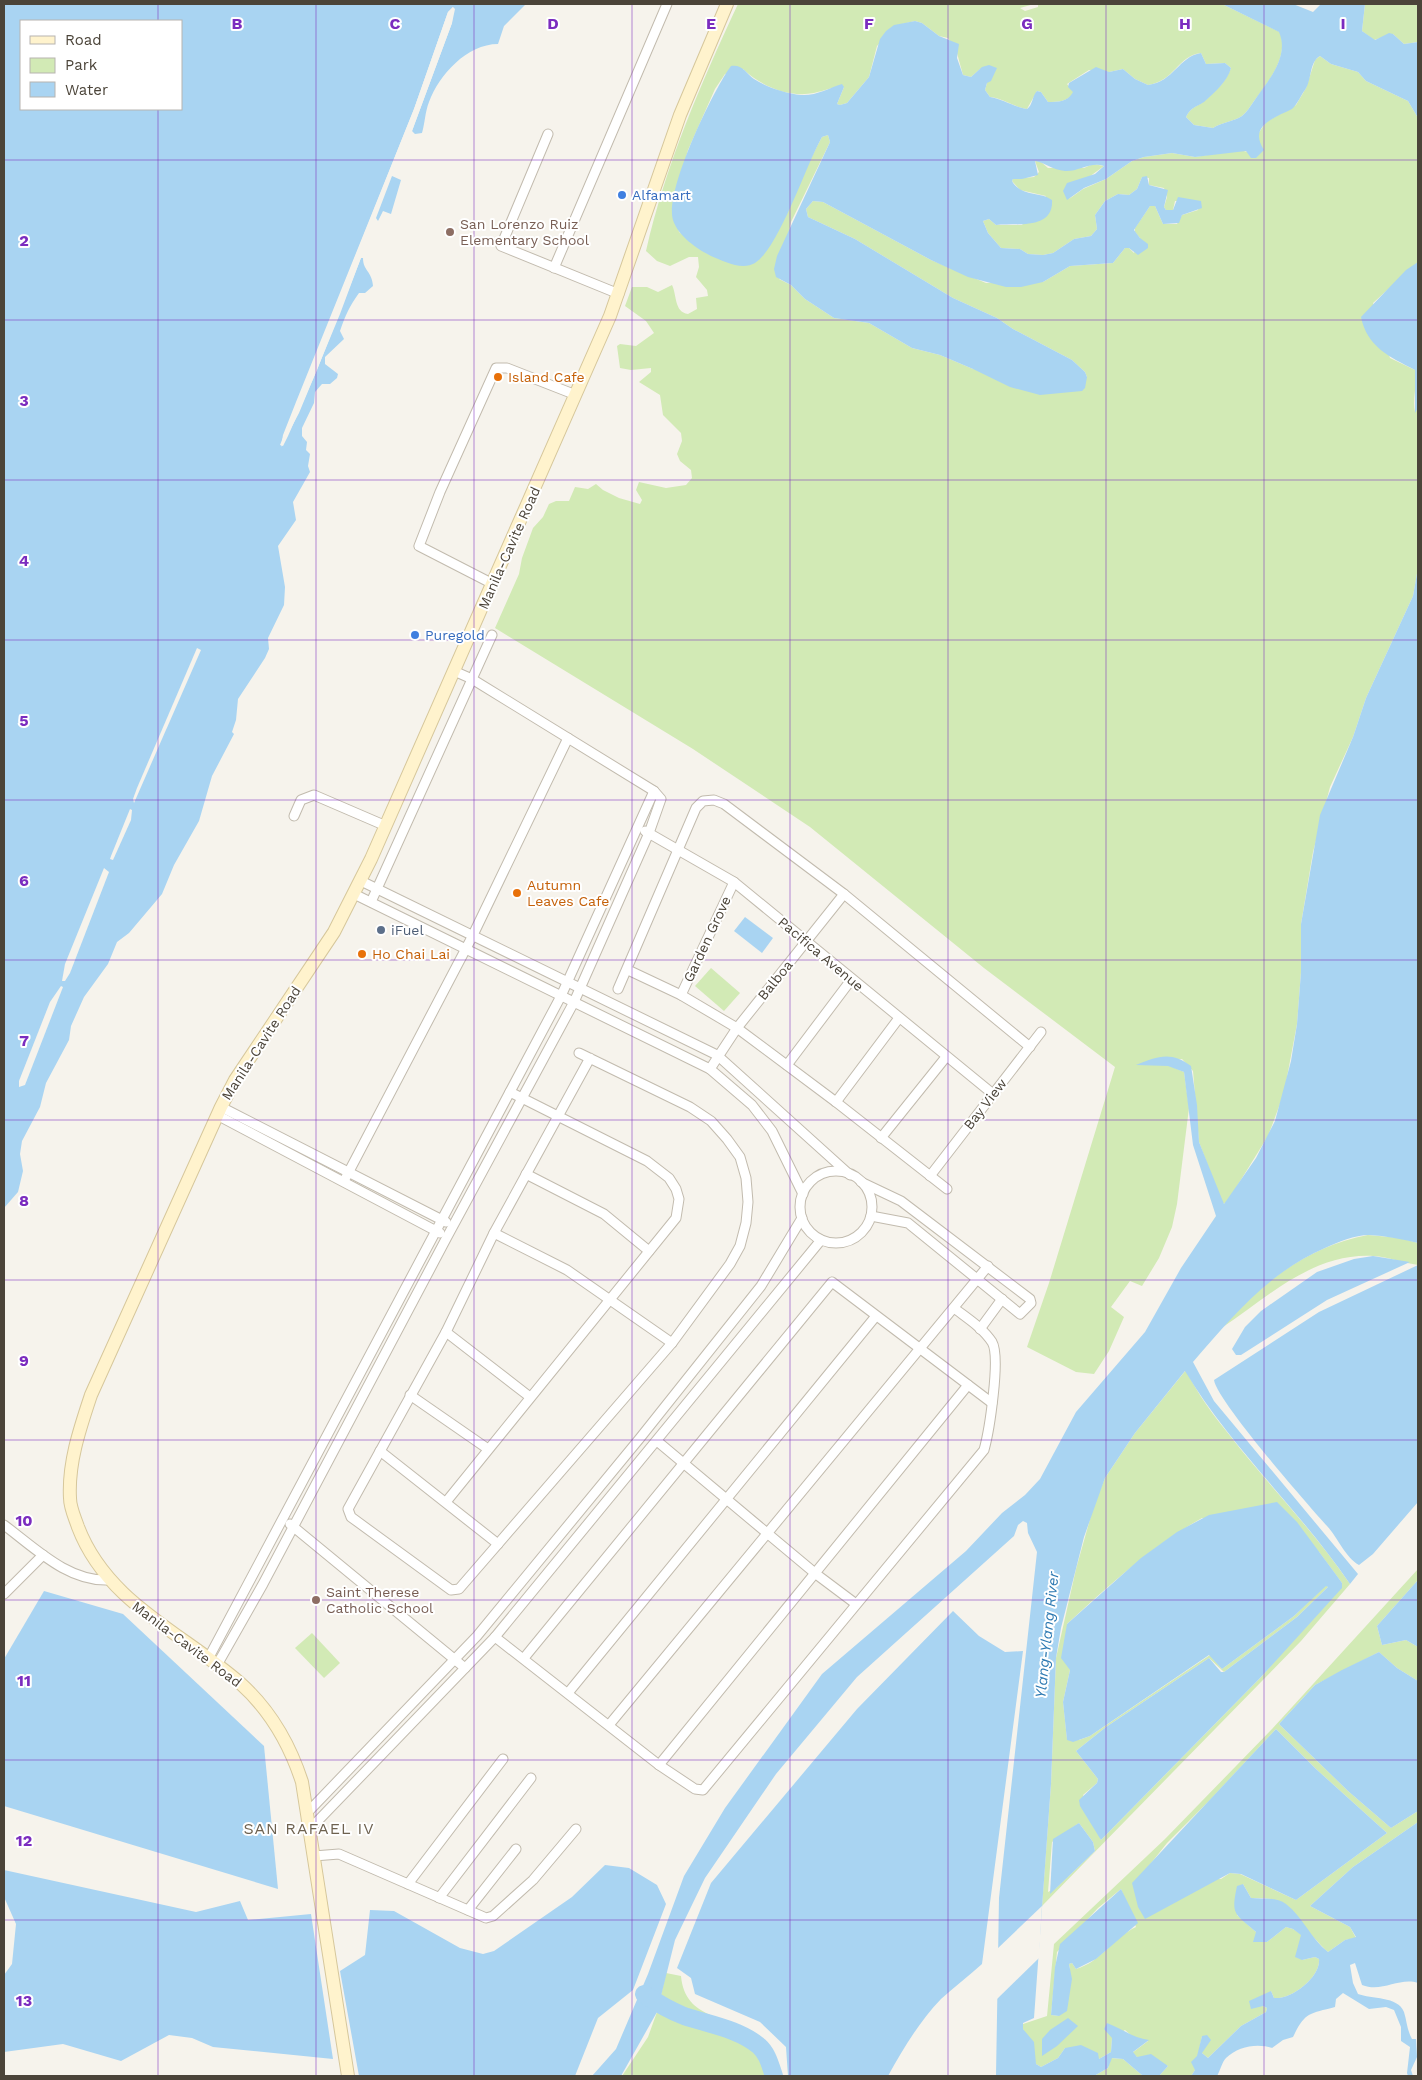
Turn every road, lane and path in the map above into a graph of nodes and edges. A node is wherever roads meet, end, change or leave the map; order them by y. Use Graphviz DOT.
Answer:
graph roads {
  1 [pos="667,4"];
  2 [pos="727,4"];
  3 [pos="548,134"];
  4 [pos="554,268"];
  5 [pos="619,294"];
  6 [pos="576,395"];
  7 [pos="493,584"];
  8 [pos="492,635"];
  9 [pos="454,670"];
  10 [pos="472,678"];
  11 [pos="568,738"];
  12 [pos="654,791"];
  13 [pos="294,816"];
  14 [pos="386,826"];
  15 [pos="639,828"];
  16 [pos="649,833"];
  17 [pos="680,850"];
  18 [pos="361,881"];
  19 [pos="734,882"];
  20 [pos="377,890"];
  21 [pos="354,894"];
  22 [pos="844,894"];
  23 [pos="371,902"];
  24 [pos="472,937"];
  25 [pos="807,941"];
  26 [pos="465,949"];
  27 [pos="628,970"];
  28 [pos="851,980"];
  29 [pos="567,983"];
  30 [pos="580,989"];
  31 [pos="618,989"];
  32 [pos="681,995"];
  33 [pos="561,996"];
  34 [pos="574,1002"];
  35 [pos="899,1018"];
  36 [pos="737,1028"];
  37 [pos="1041,1032"];
  38 [pos="1030,1047"];
  39 [pos="579,1053"];
  40 [pos="718,1055"];
  41 [pos="946,1057"];
  42 [pos="590,1058"];
  43 [pos="787,1065"];
  44 [pos="710,1069"];
  45 [pos="510,1092"];
  46 [pos="993,1094"];
  47 [pos="522,1098"];
  48 [pos="836,1102"];
  49 [pos="219,1111"];
  50 [pos="557,1116"];
  51 [pos="882,1138"];
  52 [pos="349,1171"];
  53 [pos="526,1174"];
  54 [pos="850,1174"];
  55 [pos="930,1176"];
  56 [pos="344,1181"];
  57 [pos="861,1182"];
  58 [pos="947,1189"];
  59 [pos="803,1194"];
  60 [pos="871,1216"];
  61 [pos="802,1218"];
  62 [pos="440,1220"];
  63 [pos="452,1226"];
  64 [pos="435,1230"];
  65 [pos="494,1233"];
  66 [pos="447,1237"];
  67 [pos="821,1240"];
  68 [pos="648,1252"];
  69 [pos="988,1266"];
  70 [pos="978,1279"];
  71 [pos="1002,1299"];
  72 [pos="609,1302"];
  73 [pos="954,1308"];
  74 [pos="876,1316"];
  75 [pos="980,1329"];
  76 [pos="446,1332"];
  77 [pos="672,1343"];
  78 [pos="920,1350"];
  79 [pos="699,1364"];
  80 [pos="710,1372"];
  81 [pos="968,1386"];
  82 [pos="410,1395"];
  83 [pos="530,1397"];
  84 [pos="992,1404"];
  85 [pos="657,1441"];
  86 [pos="488,1449"];
  87 [pos="380,1451"];
  88 [pos="685,1464"];
  89 [pos="728,1500"];
  90 [pos="446,1502"];
  91 [pos="284,1519"];
  92 [pos="4,1526"];
  93 [pos="294,1526"];
  94 [pos="769,1534"];
  95 [pos="498,1544"];
  96 [pos="43,1555"];
  97 [pos="816,1574"];
  98 [pos="109,1580"];
  99 [pos="4,1594"];
  100 [pos="856,1604"];
  101 [pos="494,1637"];
  102 [pos="454,1658"];
  103 [pos="524,1658"];
  104 [pos="213,1662"];
  105 [pos="465,1668"];
  106 [pos="568,1693"];
  107 [pos="609,1725"];
  108 [pos="503,1759"];
  109 [pos="659,1765"];
  110 [pos="531,1778"];
  111 [pos="307,1813"];
  112 [pos="576,1829"];
  113 [pos="309,1830"];
  114 [pos="516,1849"];
  115 [pos="314,1856"];
  116 [pos="408,1884"];
  117 [pos="439,1898"];
  118 [pos="468,1910"];
  119 [pos="348,2076"];
  1 -- 4 [label="street"];
  2 -- 5 [label="main road, Manila-Cavite Road"];
  3 -- 4 [label="street"];
  4 -- 5 [label="street"];
  5 -- 6 [label="main road, Manila-Cavite Road"];
  6 -- 7 [label="main road, Manila-Cavite Road"];
  6 -- 7 [label="street"];
  7 -- 9 [label="main road, Manila-Cavite Road"];
  8 -- 10 [label="street"];
  9 -- 10 [label="street"];
  9 -- 14 [label="main road, Manila-Cavite Road"];
  10 -- 11 [label="street"];
  10 -- 20 [label="street"];
  11 -- 12 [label="street"];
  11 -- 24 [label="street"];
  12 -- 15 [label="street"];
  12 -- 16 [label="street"];
  13 -- 14 [label="street"];
  14 -- 18 [label="main road, Manila-Cavite Road"];
  15 -- 16 [label="street, Pacifica Avenue"];
  15 -- 29 [label="street"];
  16 -- 17 [label="street, Pacifica Avenue"];
  16 -- 30 [label="street"];
  17 -- 19 [label="street, Pacifica Avenue"];
  17 -- 22 [label="street"];
  17 -- 27 [label="street"];
  18 -- 20 [label="street"];
  18 -- 21 [label="main road, Manila-Cavite Road"];
  19 -- 25 [label="street, Pacifica Avenue"];
  19 -- 32 [label="street, Garden Grove"];
  20 -- 23 [label="street"];
  20 -- 24 [label="street"];
  21 -- 23 [label="street"];
  21 -- 49 [label="main road, Manila-Cavite Road"];
  22 -- 25 [label="street, Balboa"];
  22 -- 38 [label="street"];
  23 -- 26 [label="street"];
  24 -- 26 [label="street"];
  24 -- 29 [label="street"];
  25 -- 28 [label="street, Pacifica Avenue"];
  25 -- 36 [label="street, Balboa"];
  26 -- 33 [label="street"];
  26 -- 52 [label="street"];
  27 -- 31 [label="street"];
  27 -- 32 [label="street"];
  28 -- 35 [label="street, Pacifica Avenue"];
  28 -- 43 [label="street"];
  29 -- 30 [label="street"];
  29 -- 33 [label="street"];
  30 -- 34 [label="street"];
  30 -- 40 [label="street"];
  32 -- 36 [label="street"];
  33 -- 34 [label="street"];
  33 -- 45 [label="street"];
  34 -- 44 [label="street"];
  34 -- 47 [label="street"];
  35 -- 41 [label="street, Pacifica Avenue"];
  35 -- 48 [label="street"];
  36 -- 40 [label="street, Balboa"];
  36 -- 43 [label="street"];
  37 -- 38 [label="street, Bay View"];
  38 -- 46 [label="street, Bay View"];
  39 -- 42 [label="street"];
  40 -- 44 [label="street, Balboa"];
  40 -- 54 [label="street"];
  41 -- 46 [label="street, Pacifica Avenue"];
  41 -- 51 [label="street"];
  42 -- 50 [label="street"];
  42 -- 77 [label="street"];
  43 -- 48 [label="street"];
  44 -- 59 [label="street"];
  45 -- 47 [label="street"];
  45 -- 62 [label="street"];
  46 -- 55 [label="street, Bay View"];
  47 -- 50 [label="street"];
  47 -- 63 [label="street"];
  48 -- 51 [label="street"];
  49 -- 52 [label="street"];
  49 -- 56 [label="street"];
  49 -- 98 [label="main road, Manila-Cavite Road"];
  50 -- 53 [label="street"];
  50 -- 68 [label="street"];
  51 -- 55 [label="street"];
  52 -- 56 [label="street"];
  52 -- 62 [label="street"];
  53 -- 65 [label="street"];
  53 -- 68 [label="street"];
  54 -- 57 [label="street"];
  54 -- 59 [label="street"];
  55 -- 58 [label="street"];
  56 -- 64 [label="street"];
  57 -- 60 [label="street"];
  57 -- 69 [label="street"];
  59 -- 61 [label="street"];
  60 -- 67 [label="street"];
  60 -- 70 [label="street"];
  61 -- 67 [label="street"];
  61 -- 79 [label="street"];
  62 -- 63 [label="street"];
  62 -- 64 [label="street"];
  63 -- 66 [label="street"];
  64 -- 66 [label="street"];
  64 -- 91 [label="street"];
  65 -- 72 [label="street"];
  65 -- 76 [label="street"];
  66 -- 93 [label="street"];
  67 -- 80 [label="street"];
  68 -- 72 [label="street"];
  69 -- 70 [label="street"];
  69 -- 71 [label="street"];
  70 -- 71 [label="street"];
  70 -- 73 [label="street"];
  71 -- 75 [label="street"];
  72 -- 77 [label="street"];
  72 -- 83 [label="street"];
  73 -- 75 [label="street"];
  73 -- 78 [label="street"];
  74 -- 78 [label="street"];
  74 -- 88 [label="street"];
  74 -- 89 [label="street"];
  75 -- 84 [label="street"];
  76 -- 82 [label="street"];
  76 -- 83 [label="street"];
  77 -- 95 [label="street"];
  78 -- 81 [label="street"];
  78 -- 94 [label="street"];
  79 -- 80 [label="street"];
  79 -- 102 [label="street"];
  80 -- 85 [label="street"];
  81 -- 84 [label="street"];
  81 -- 97 [label="street"];
  82 -- 86 [label="street"];
  82 -- 87 [label="street"];
  83 -- 86 [label="street"];
  84 -- 100 [label="street"];
  85 -- 88 [label="street"];
  85 -- 101 [label="street"];
  86 -- 90 [label="street"];
  87 -- 90 [label="street"];
  87 -- 95 [label="street"];
  88 -- 89 [label="street"];
  88 -- 103 [label="street"];
  89 -- 94 [label="street"];
  89 -- 106 [label="street"];
  90 -- 95 [label="street"];
  91 -- 93 [label="street"];
  91 -- 104 [label="street"];
  92 -- 96 [label="street"];
  93 -- 102 [label="street"];
  93 -- 104 [label="street"];
  94 -- 97 [label="street"];
  94 -- 107 [label="street"];
  96 -- 98 [label="street"];
  96 -- 99 [label="street"];
  97 -- 100 [label="street"];
  97 -- 109 [label="street"];
  98 -- 104 [label="main road, Manila-Cavite Road"];
  100 -- 109 [label="street"];
  101 -- 103 [label="street"];
  101 -- 105 [label="street"];
  102 -- 105 [label="street"];
  102 -- 111 [label="street"];
  103 -- 106 [label="street"];
  104 -- 111 [label="main road, Manila-Cavite Road"];
  105 -- 113 [label="street"];
  106 -- 107 [label="street"];
  107 -- 109 [label="street"];
  108 -- 116 [label="street"];
  110 -- 117 [label="street"];
  111 -- 113 [label="main road, Manila-Cavite Road"];
  112 -- 118 [label="street"];
  113 -- 115 [label="main road, Manila-Cavite Road"];
  114 -- 118 [label="street"];
  115 -- 116 [label="street"];
  115 -- 119 [label="main road, Manila-Cavite Road"];
  116 -- 117 [label="street"];
  117 -- 118 [label="street"];
}
